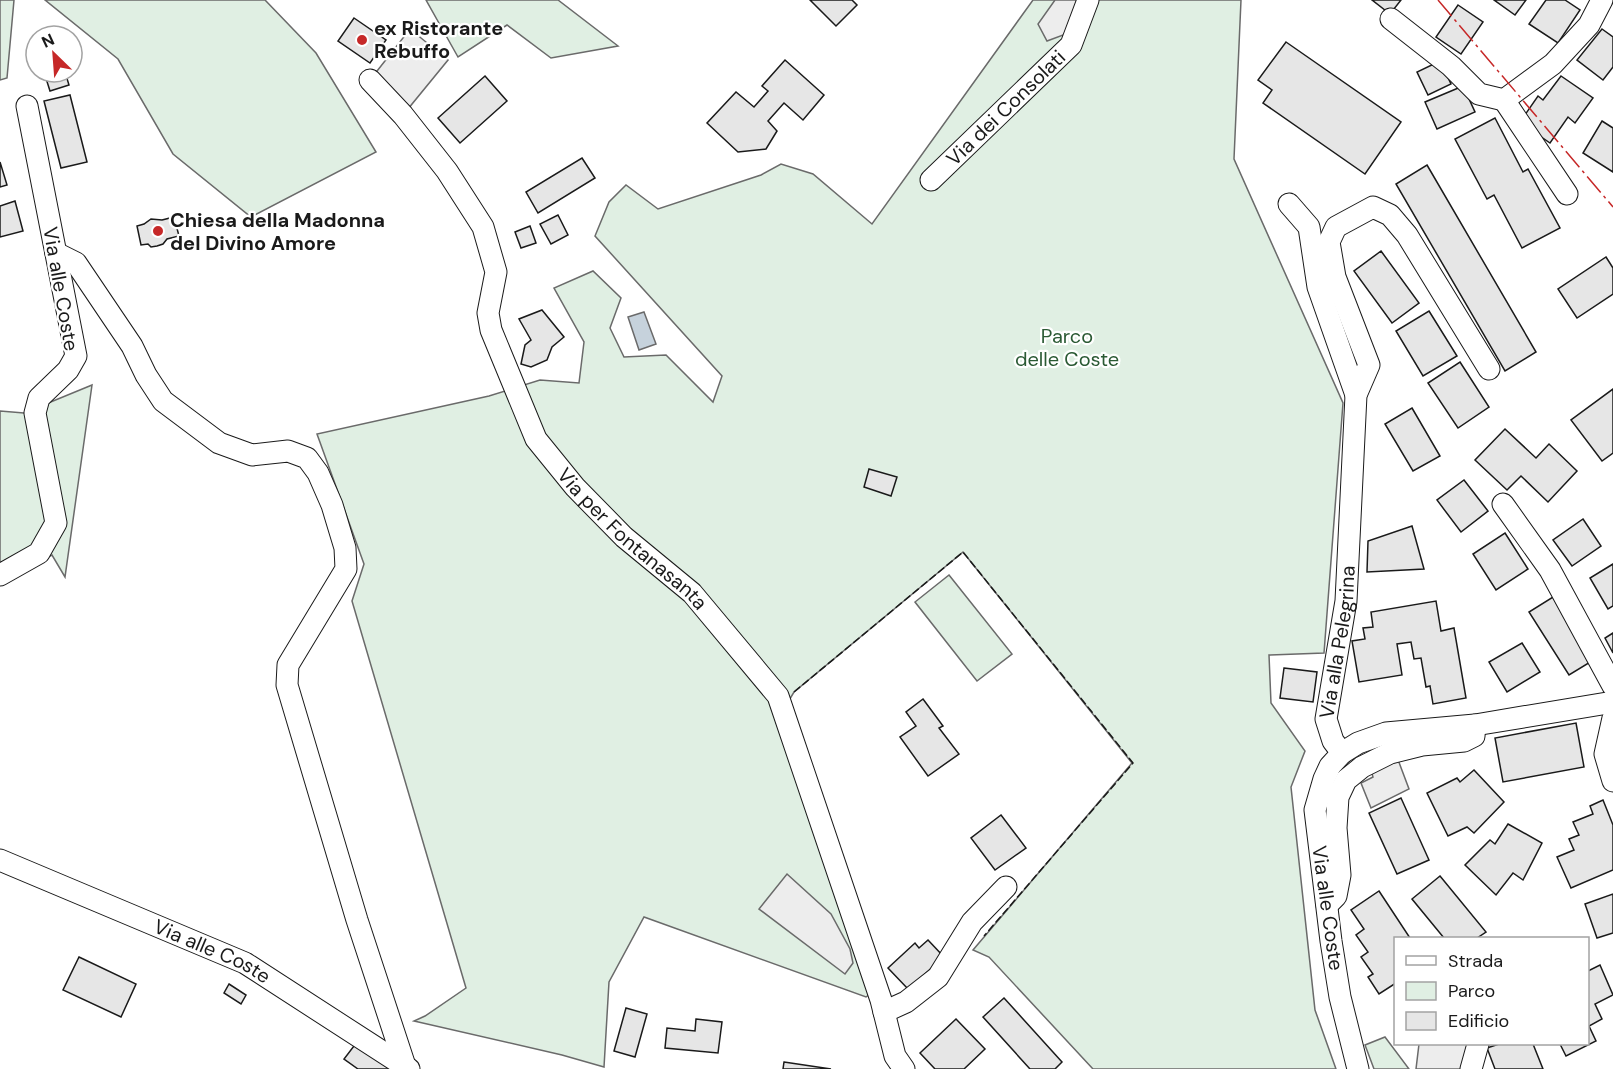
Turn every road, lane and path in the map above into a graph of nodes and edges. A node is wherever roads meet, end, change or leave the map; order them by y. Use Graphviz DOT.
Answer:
graph roads {
  1 [pos="1088,0"];
  2 [pos="1602,0"];
  3 [pos="1391,19"];
  4 [pos="370,80"];
  5 [pos="1504,99"];
  6 [pos="27,106"];
  7 [pos="931,180"];
  8 [pos="1567,194"];
  9 [pos="1289,204"];
  10 [pos="56,254"];
  11 [pos="1490,369"];
  12 [pos="1356,395"];
  13 [pos="1503,504"];
  14 [pos="0,575"];
  15 [pos="1613,686"];
  16 [pos="1613,702"];
  17 [pos="1613,718"];
  18 [pos="1475,725"];
  19 [pos="1342,753"];
  20 [pos="1613,781"];
  21 [pos="0,860"];
  22 [pos="1005,887"];
  23 [pos="1326,906"];
  24 [pos="884,1012"];
  25 [pos="1478,1045"];
  26 [pos="407,1067"];
  27 [pos="904,1069"];
  28 [pos="1358,1069"];
  29 [pos="1471,1069"];
  1 -- 7 [label="street, Via dei Consolati"];
  2 -- 5 [label="street"];
  3 -- 5 [label="street"];
  4 -- 24 [label="street, Via per Fontanasanta"];
  5 -- 8 [label="street"];
  6 -- 10 [label="street, Via alle Coste"];
  9 -- 12 [label="street, Via alla Pelegrina"];
  10 -- 14 [label="street, Via alle Coste"];
  10 -- 26 [label="street"];
  11 -- 12 [label="street, Via alla Pelegrina"];
  12 -- 19 [label="street, Via alla Pelegrina"];
  13 -- 15 [label="street"];
  16 -- 18 [label="street, Via alla Pelegrina"];
  17 -- 20 [label="street"];
  18 -- 19 [label="street, Via alla Pelegrina"];
  18 -- 23 [label="street"];
  19 -- 23 [label="street, Via alle Coste"];
  21 -- 26 [label="street, Via alle Coste"];
  22 -- 24 [label="street"];
  23 -- 28 [label="street, Via alle Coste"];
  24 -- 27 [label="street, Via per Fontanasanta"];
  25 -- 29 [label="street"];
}
